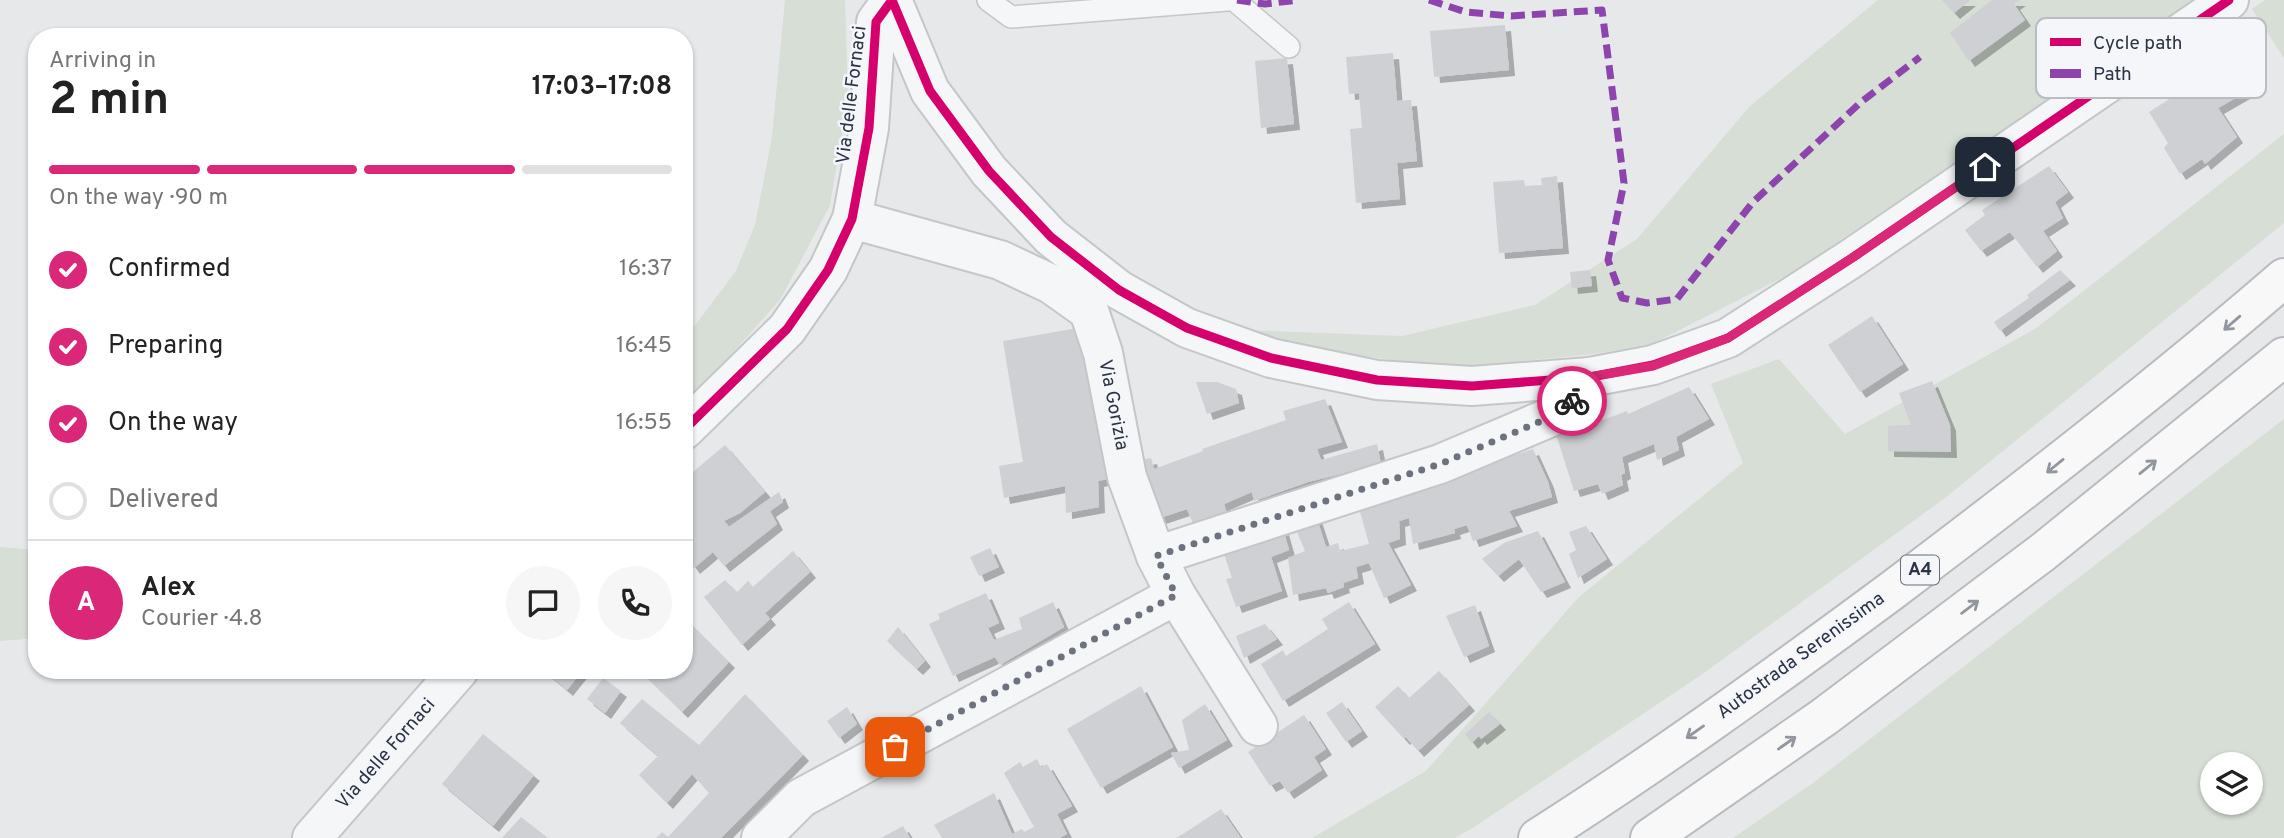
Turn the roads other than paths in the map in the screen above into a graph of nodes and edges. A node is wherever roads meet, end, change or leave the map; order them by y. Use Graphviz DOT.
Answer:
graph roads {
  1 [pos="892,0"];
  2 [pos="988,0"];
  3 [pos="1228,0"];
  4 [pos="1234,0"];
  5 [pos="2229,0"];
  6 [pos="2203,18"];
  7 [pos="1289,47"];
  8 [pos="2086,98"];
  9 [pos="852,219"];
  10 [pos="2284,278"];
  11 [pos="2284,356"];
  12 [pos="1590,377"];
  13 [pos="693,421"];
  14 [pos="1156,556"];
  15 [pos="1176,595"];
  16 [pos="451,679"];
  17 [pos="1258,726"];
  18 [pos="312,838"];
  19 [pos="761,838"];
  20 [pos="1538,838"];
  21 [pos="1650,838"];
  1 -- 9 [label="street, Via delle Fornaci"];
  1 -- 12 [label="street"];
  2 -- 3 [label="lane"];
  4 -- 7 [label="lane"];
  5 -- 6 [label="street"];
  8 -- 12 [label="street"];
  9 -- 13 [label="street, Via delle Fornaci"];
  9 -- 14 [label="street, Via Gorizia"];
  10 -- 20 [label="highway, Autostrada Serenissima / A4, one-way"];
  21 -- 11 [label="highway, one-way"];
  12 -- 14 [label="street"];
  14 -- 15 [label="street, Via Gorizia"];
  15 -- 17 [label="street, Via Gorizia"];
  15 -- 19 [label="street"];
  16 -- 18 [label="street, Via delle Fornaci"];
}
